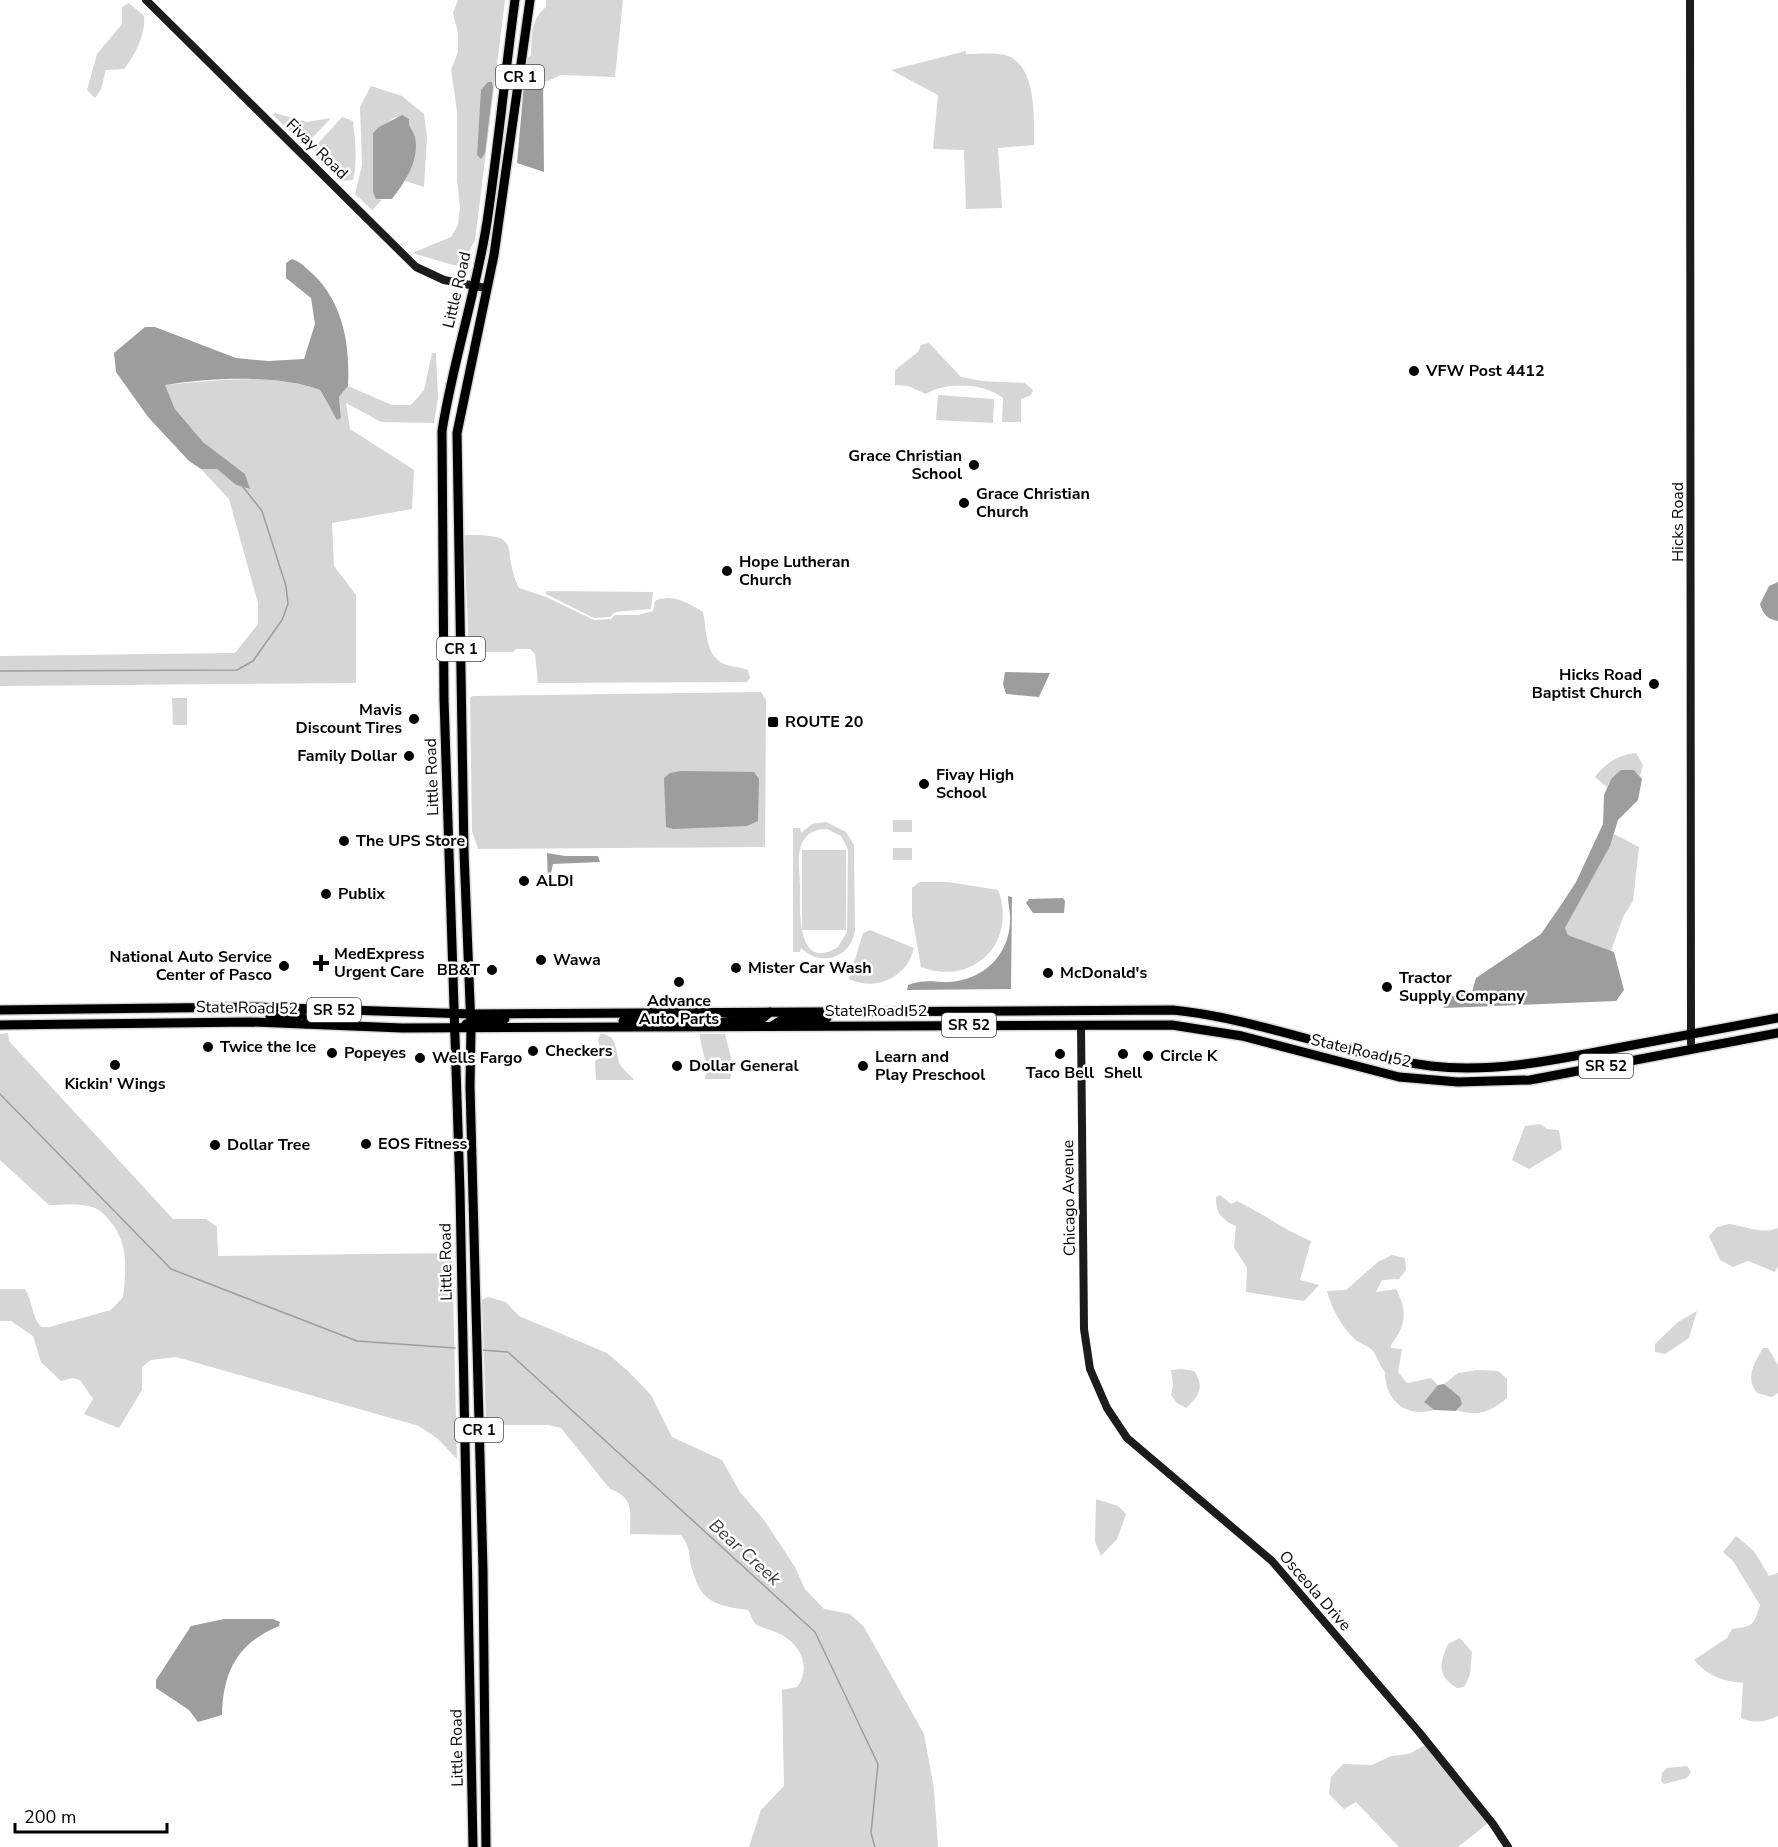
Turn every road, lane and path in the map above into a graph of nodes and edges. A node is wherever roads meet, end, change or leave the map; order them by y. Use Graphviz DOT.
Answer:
graph roads {
  1 [pos="146,0"];
  2 [pos="514,0"];
  3 [pos="530,0"];
  4 [pos="1690,0"];
  5 [pos="475,285"];
  6 [pos="486,288"];
  7 [pos="304,1009"];
  8 [pos="0,1010"];
  9 [pos="359,1011"];
  10 [pos="649,1012"];
  11 [pos="770,1012"];
  12 [pos="845,1012"];
  13 [pos="454,1013"];
  14 [pos="1778,1018"];
  15 [pos="471,1021"];
  16 [pos="254,1022"];
  17 [pos="306,1024"];
  18 [pos="0,1025"];
  19 [pos="1081,1025"];
  20 [pos="664,1026"];
  21 [pos="694,1026"];
  22 [pos="772,1026"];
  23 [pos="592,1027"];
  24 [pos="455,1028"];
  25 [pos="1778,1033"];
  26 [pos="1692,1039"];
  27 [pos="1523,1064"];
  28 [pos="1523,1080"];
  29 [pos="1090,1369"];
  30 [pos="473,1847"];
  31 [pos="486,1847"];
  32 [pos="1508,1847"];
  1 -- 5 [label="street, Fivay Road"];
  2 -- 5 [label="main road, Little Road / CR 1"];
  3 -- 6 [label="main road, Little Road / CR 1"];
  4 -- 26 [label="street, Hicks Road"];
  5 -- 6 [label="street, Fivay Road"];
  5 -- 13 [label="main road, Little Road / CR 1"];
  6 -- 15 [label="main road, Little Road / CR 1"];
  7 -- 8 [label="main road, State Road 52 / SR 52"];
  7 -- 9 [label="main road, State Road 52 / SR 52"];
  7 -- 16 [label="main road"];
  9 -- 13 [label="main road, State Road 52 / SR 52"];
  9 -- 17 [label="main road"];
  10 -- 11 [label="main road, State Road 52 / SR 52"];
  10 -- 15 [label="main road, State Road 52 / SR 52"];
  10 -- 20 [label="main road"];
  10 -- 23 [label="main road"];
  11 -- 12 [label="main road, State Road 52 / SR 52"];
  11 -- 21 [label="main road"];
  12 -- 22 [label="main road"];
  12 -- 27 [label="main road, State Road 52 / SR 52"];
  13 -- 15 [label="main road, State Road 52 / SR 52"];
  13 -- 24 [label="main road, Little Road / CR 1"];
  14 -- 26 [label="main road, State Road 52 / SR 52"];
  15 -- 23 [label="main road, State Road 52 / SR 52"];
  15 -- 24 [label="main road, State Road 52 / SR 52"];
  15 -- 31 [label="main road, Little Road / CR 1"];
  16 -- 17 [label="main road, State Road 52 / SR 52"];
  16 -- 18 [label="main road, State Road 52 / SR 52"];
  17 -- 24 [label="main road, State Road 52 / SR 52"];
  19 -- 22 [label="main road, State Road 52 / SR 52"];
  19 -- 28 [label="main road, State Road 52 / SR 52"];
  19 -- 29 [label="street, Chicago Avenue"];
  20 -- 21 [label="main road, State Road 52 / SR 52"];
  20 -- 23 [label="main road, State Road 52 / SR 52"];
  21 -- 22 [label="main road, State Road 52 / SR 52"];
  24 -- 30 [label="main road, Little Road / CR 1"];
  25 -- 28 [label="main road, State Road 52 / SR 52"];
  26 -- 27 [label="main road, State Road 52 / SR 52"];
  27 -- 28 [label="main road"];
  29 -- 32 [label="street, Osceola Drive"];
}
